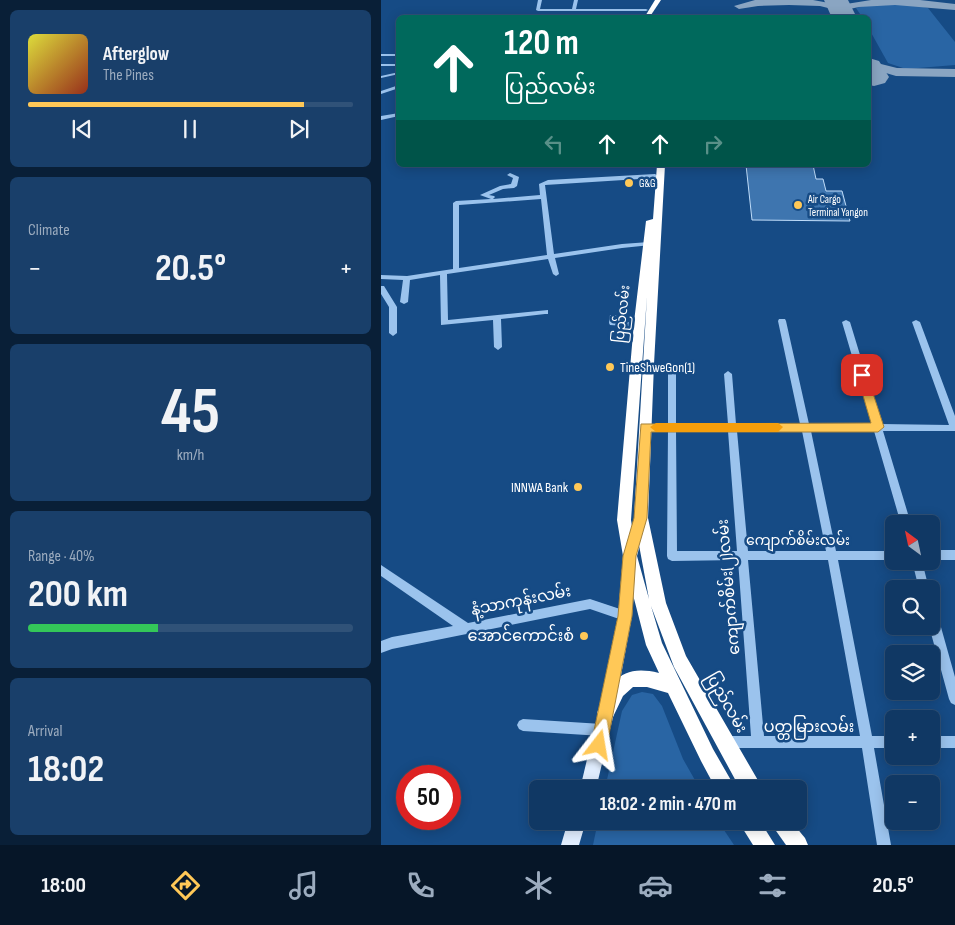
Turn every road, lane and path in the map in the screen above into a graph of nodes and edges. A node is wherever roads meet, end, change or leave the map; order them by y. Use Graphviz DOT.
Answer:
graph roads {
  1 [pos="540,0"];
  2 [pos="576,0"];
  3 [pos="619,0"];
  4 [pos="651,0"];
  5 [pos="658,0"];
  6 [pos="574,10"];
  7 [pos="618,10"];
  8 [pos="646,10"];
  9 [pos="643,15"];
  10 [pos="648,15"];
  11 [pos="381,55"];
  12 [pos="396,55"];
  13 [pos="396,65"];
  14 [pos="381,66"];
  15 [pos="396,74"];
  16 [pos="381,77"];
  17 [pos="396,87"];
  18 [pos="381,93"];
  19 [pos="396,115"];
  20 [pos="381,118"];
  21 [pos="661,167"];
  22 [pos="655,170"];
  23 [pos="510,175"];
  24 [pos="548,182"];
  25 [pos="542,197"];
  26 [pos="649,244"];
  27 [pos="551,256"];
  28 [pos="456,271"];
  29 [pos="443,273"];
  30 [pos="556,274"];
  31 [pos="381,278"];
  32 [pos="407,278"];
  33 [pos="389,279"];
  34 [pos="381,288"];
  35 [pos="404,302"];
  36 [pos="545,312"];
  37 [pos="613,317"];
  38 [pos="497,318"];
  39 [pos="782,321"];
  40 [pos="846,322"];
  41 [pos="916,322"];
  42 [pos="639,324"];
  43 [pos="393,333"];
  44 [pos="497,347"];
  45 [pos="672,371"];
  46 [pos="728,374"];
  47 [pos="645,427"];
  48 [pos="671,427"];
  49 [pos="732,427"];
  50 [pos="806,427"];
  51 [pos="878,427"];
  52 [pos="955,428"];
  53 [pos="903,515"];
  54 [pos="641,518"];
  55 [pos="743,554"];
  56 [pos="831,554"];
  57 [pos="885,555"];
  58 [pos="940,555"];
  59 [pos="630,556"];
  60 [pos="955,556"];
  61 [pos="381,570"];
  62 [pos="651,605"];
  63 [pos="625,613"];
  64 [pos="467,629"];
  65 [pos="937,635"];
  66 [pos="381,647"];
  67 [pos="687,675"];
  68 [pos="671,685"];
  69 [pos="955,699"];
  70 [pos="606,713"];
  71 [pos="523,725"];
  72 [pos="603,730"];
  73 [pos="726,742"];
  74 [pos="868,742"];
  75 [pos="885,742"];
  76 [pos="940,742"];
  77 [pos="955,742"];
  78 [pos="758,743"];
  79 [pos="590,780"];
  80 [pos="722,780"];
  81 [pos="749,780"];
  82 [pos="574,830"];
  83 [pos="754,830"];
  84 [pos="786,830"];
  85 [pos="570,845"];
  86 [pos="765,845"];
  87 [pos="798,845"];
  88 [pos="884,845"];
  1 -- 6 [label="street"];
  2 -- 6 [label="street"];
  3 -- 7 [label="street"];
  4 -- 8 [label="highway"];
  5 -- 10 [label="highway"];
  6 -- 7 [label="street"];
  7 -- 8 [label="street"];
  8 -- 9 [label="highway"];
  11 -- 12 [label="street"];
  13 -- 14 [label="street"];
  15 -- 16 [label="street"];
  17 -- 18 [label="street"];
  19 -- 20 [label="street"];
  21 -- 47 [label="highway, ပြည်လမ်း"];
  22 -- 24 [label="street"];
  22 -- 26 [label="highway, ပြည်လမ်း"];
  23 -- 24 [label="street"];
  24 -- 25 [label="street"];
  25 -- 27 [label="street"];
  25 -- 28 [label="street"];
  26 -- 27 [label="street"];
  26 -- 42 [label="highway, ပြည်လမ်း"];
  27 -- 28 [label="street"];
  27 -- 30 [label="street"];
  28 -- 29 [label="street"];
  29 -- 32 [label="street"];
  29 -- 38 [label="street"];
  31 -- 33 [label="street"];
  32 -- 33 [label="street"];
  32 -- 35 [label="street"];
  33 -- 34 [label="street"];
  34 -- 43 [label="street"];
  36 -- 38 [label="street"];
  37 -- 42 [label="street"];
  38 -- 44 [label="street"];
  39 -- 50 [label="street"];
  40 -- 51 [label="street"];
  41 -- 52 [label="street"];
  42 -- 59 [label="highway, ပြည်လမ်း"];
  45 -- 48 [label="street"];
  46 -- 49 [label="street"];
  47 -- 48 [label="street"];
  47 -- 54 [label="highway, ပြည်လမ်း"];
  48 -- 49 [label="street"];
  48 -- 55 [label="street, ကျောက်စိမ်းလမ်း"];
  49 -- 50 [label="street"];
  49 -- 55 [label="street, ကျောက်စိမ်း(၂)လမ်း"];
  50 -- 51 [label="street"];
  50 -- 56 [label="street"];
  51 -- 52 [label="street"];
  51 -- 53 [label="street"];
  54 -- 59 [label="main road, ပြည်လမ်း"];
  54 -- 62 [label="highway, ပြည်လမ်း"];
  55 -- 56 [label="street, ကျောက်စိမ်းလမ်း"];
  55 -- 78 [label="street, ကျောက်စိမ်း(၂)လမ်း"];
  56 -- 57 [label="street, ကျောက်စိမ်းလမ်း"];
  56 -- 74 [label="street"];
  58 -- 60 [label="street"];
  59 -- 62 [label="highway, ပြည်လမ်း"];
  59 -- 63 [label="main road"];
  61 -- 64 [label="street, နံ့သာကုန်းလမ်း"];
  62 -- 63 [label="main road"];
  62 -- 67 [label="highway, ပြည်လမ်း"];
  62 -- 68 [label="highway, ပြည်လမ်း"];
  63 -- 64 [label="street, နံ့သာကုန်းလမ်း"];
  63 -- 70 [label="main road"];
  64 -- 66 [label="street"];
  65 -- 69 [label="street"];
  67 -- 68 [label="highway"];
  67 -- 73 [label="highway, ပြည်လမ်း"];
  68 -- 70 [label="highway"];
  68 -- 80 [label="highway, ပြည်လမ်း"];
  70 -- 72 [label="main road"];
  71 -- 72 [label="street"];
  72 -- 79 [label="main road"];
  73 -- 78 [label="street, ပတ္တမြားလမ်း"];
  73 -- 81 [label="highway, ပြည်လမ်း"];
  74 -- 75 [label="street, ပတ္တမြားလမ်း"];
  74 -- 78 [label="street, ပတ္တမြားလမ်း"];
  74 -- 88 [label="street"];
  76 -- 77 [label="street"];
  82 -- 85 [label="main road"];
  83 -- 86 [label="highway"];
  84 -- 87 [label="highway"];
}
